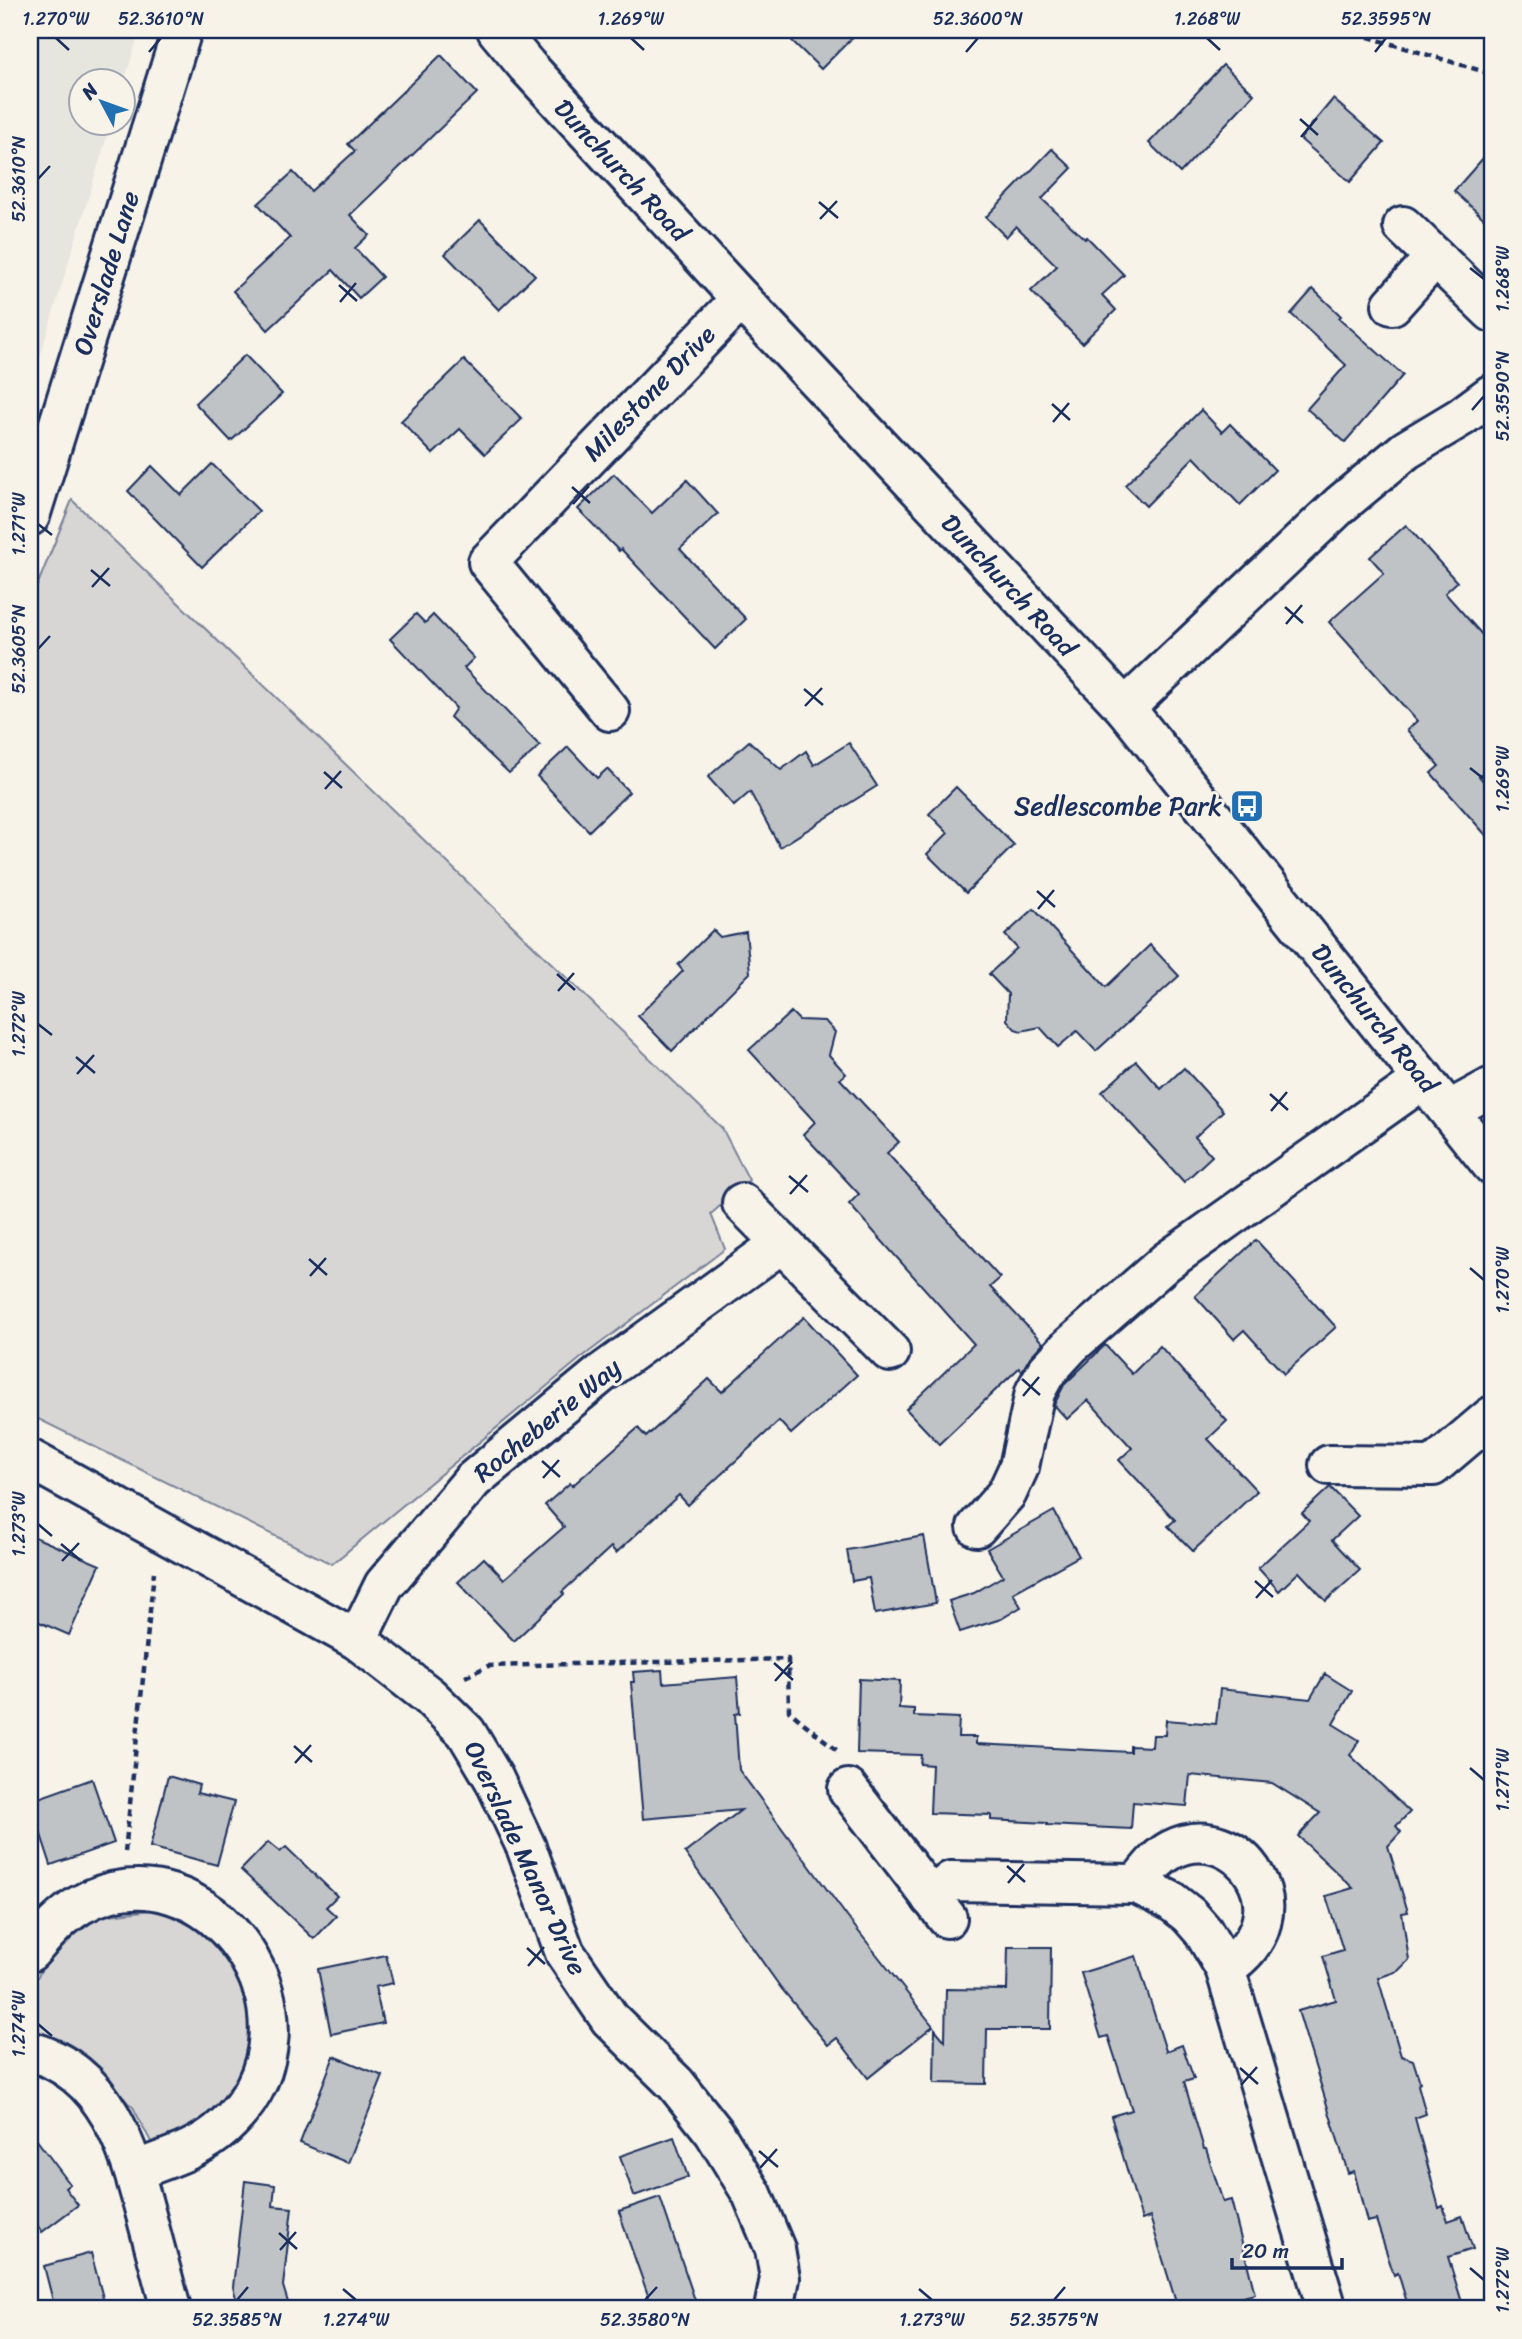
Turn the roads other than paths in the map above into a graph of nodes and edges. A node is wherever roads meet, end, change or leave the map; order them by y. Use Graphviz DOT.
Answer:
graph roads {
  1 [pos="182,30"];
  2 [pos="497,30"];
  3 [pos="1403,226"];
  4 [pos="1435,257"];
  5 [pos="741,299"];
  6 [pos="1392,305"];
  7 [pos="1492,312"];
  8 [pos="1492,394"];
  9 [pos="33,496"];
  10 [pos="1125,708"];
  11 [pos="610,711"];
  12 [pos="1424,1079"];
  13 [pos="1492,1087"];
  14 [pos="1450,1110"];
  15 [pos="1492,1165"];
  16 [pos="742,1203"];
  17 [pos="782,1243"];
  18 [pos="890,1352"];
  19 [pos="1492,1416"];
  20 [pos="30,1459"];
  21 [pos="1329,1465"];
  22 [pos="977,1527"];
  23 [pos="357,1640"];
  24 [pos="848,1789"];
  25 [pos="1137,1884"];
  26 [pos="30,1952"];
  27 [pos="1225,1968"];
  28 [pos="30,2051"];
  29 [pos="134,2171"];
  30 [pos="171,2309"];
  31 [pos="774,2309"];
  32 [pos="1327,2309"];
  1 -- 9 [label="main road, Overslade Lane"];
  2 -- 5 [label="main road, Dunchurch Road"];
  3 -- 4 [label="main road"];
  4 -- 6 [label="main road"];
  4 -- 7 [label="main road"];
  5 -- 10 [label="main road, Dunchurch Road"];
  5 -- 11 [label="main road, Milestone Drive"];
  8 -- 10 [label="main road"];
  10 -- 12 [label="main road, Dunchurch Road"];
  12 -- 14 [label="main road, Dunchurch Road"];
  12 -- 22 [label="main road"];
  13 -- 14 [label="main road"];
  14 -- 15 [label="main road, Dunchurch Road"];
  16 -- 17 [label="main road"];
  17 -- 18 [label="main road"];
  17 -- 23 [label="main road, Rocheberie Way"];
  19 -- 21 [label="main road"];
  20 -- 23 [label="main road, Overslade Manor Drive"];
  23 -- 31 [label="main road, Overslade Manor Drive"];
  24 -- 25 [label="main road"];
  25 -- 27 [label="main road"];
  25 -- 27 [label="main road"];
  26 -- 29 [label="main road"];
  27 -- 32 [label="main road"];
  28 -- 29 [label="main road"];
  29 -- 30 [label="main road"];
}
